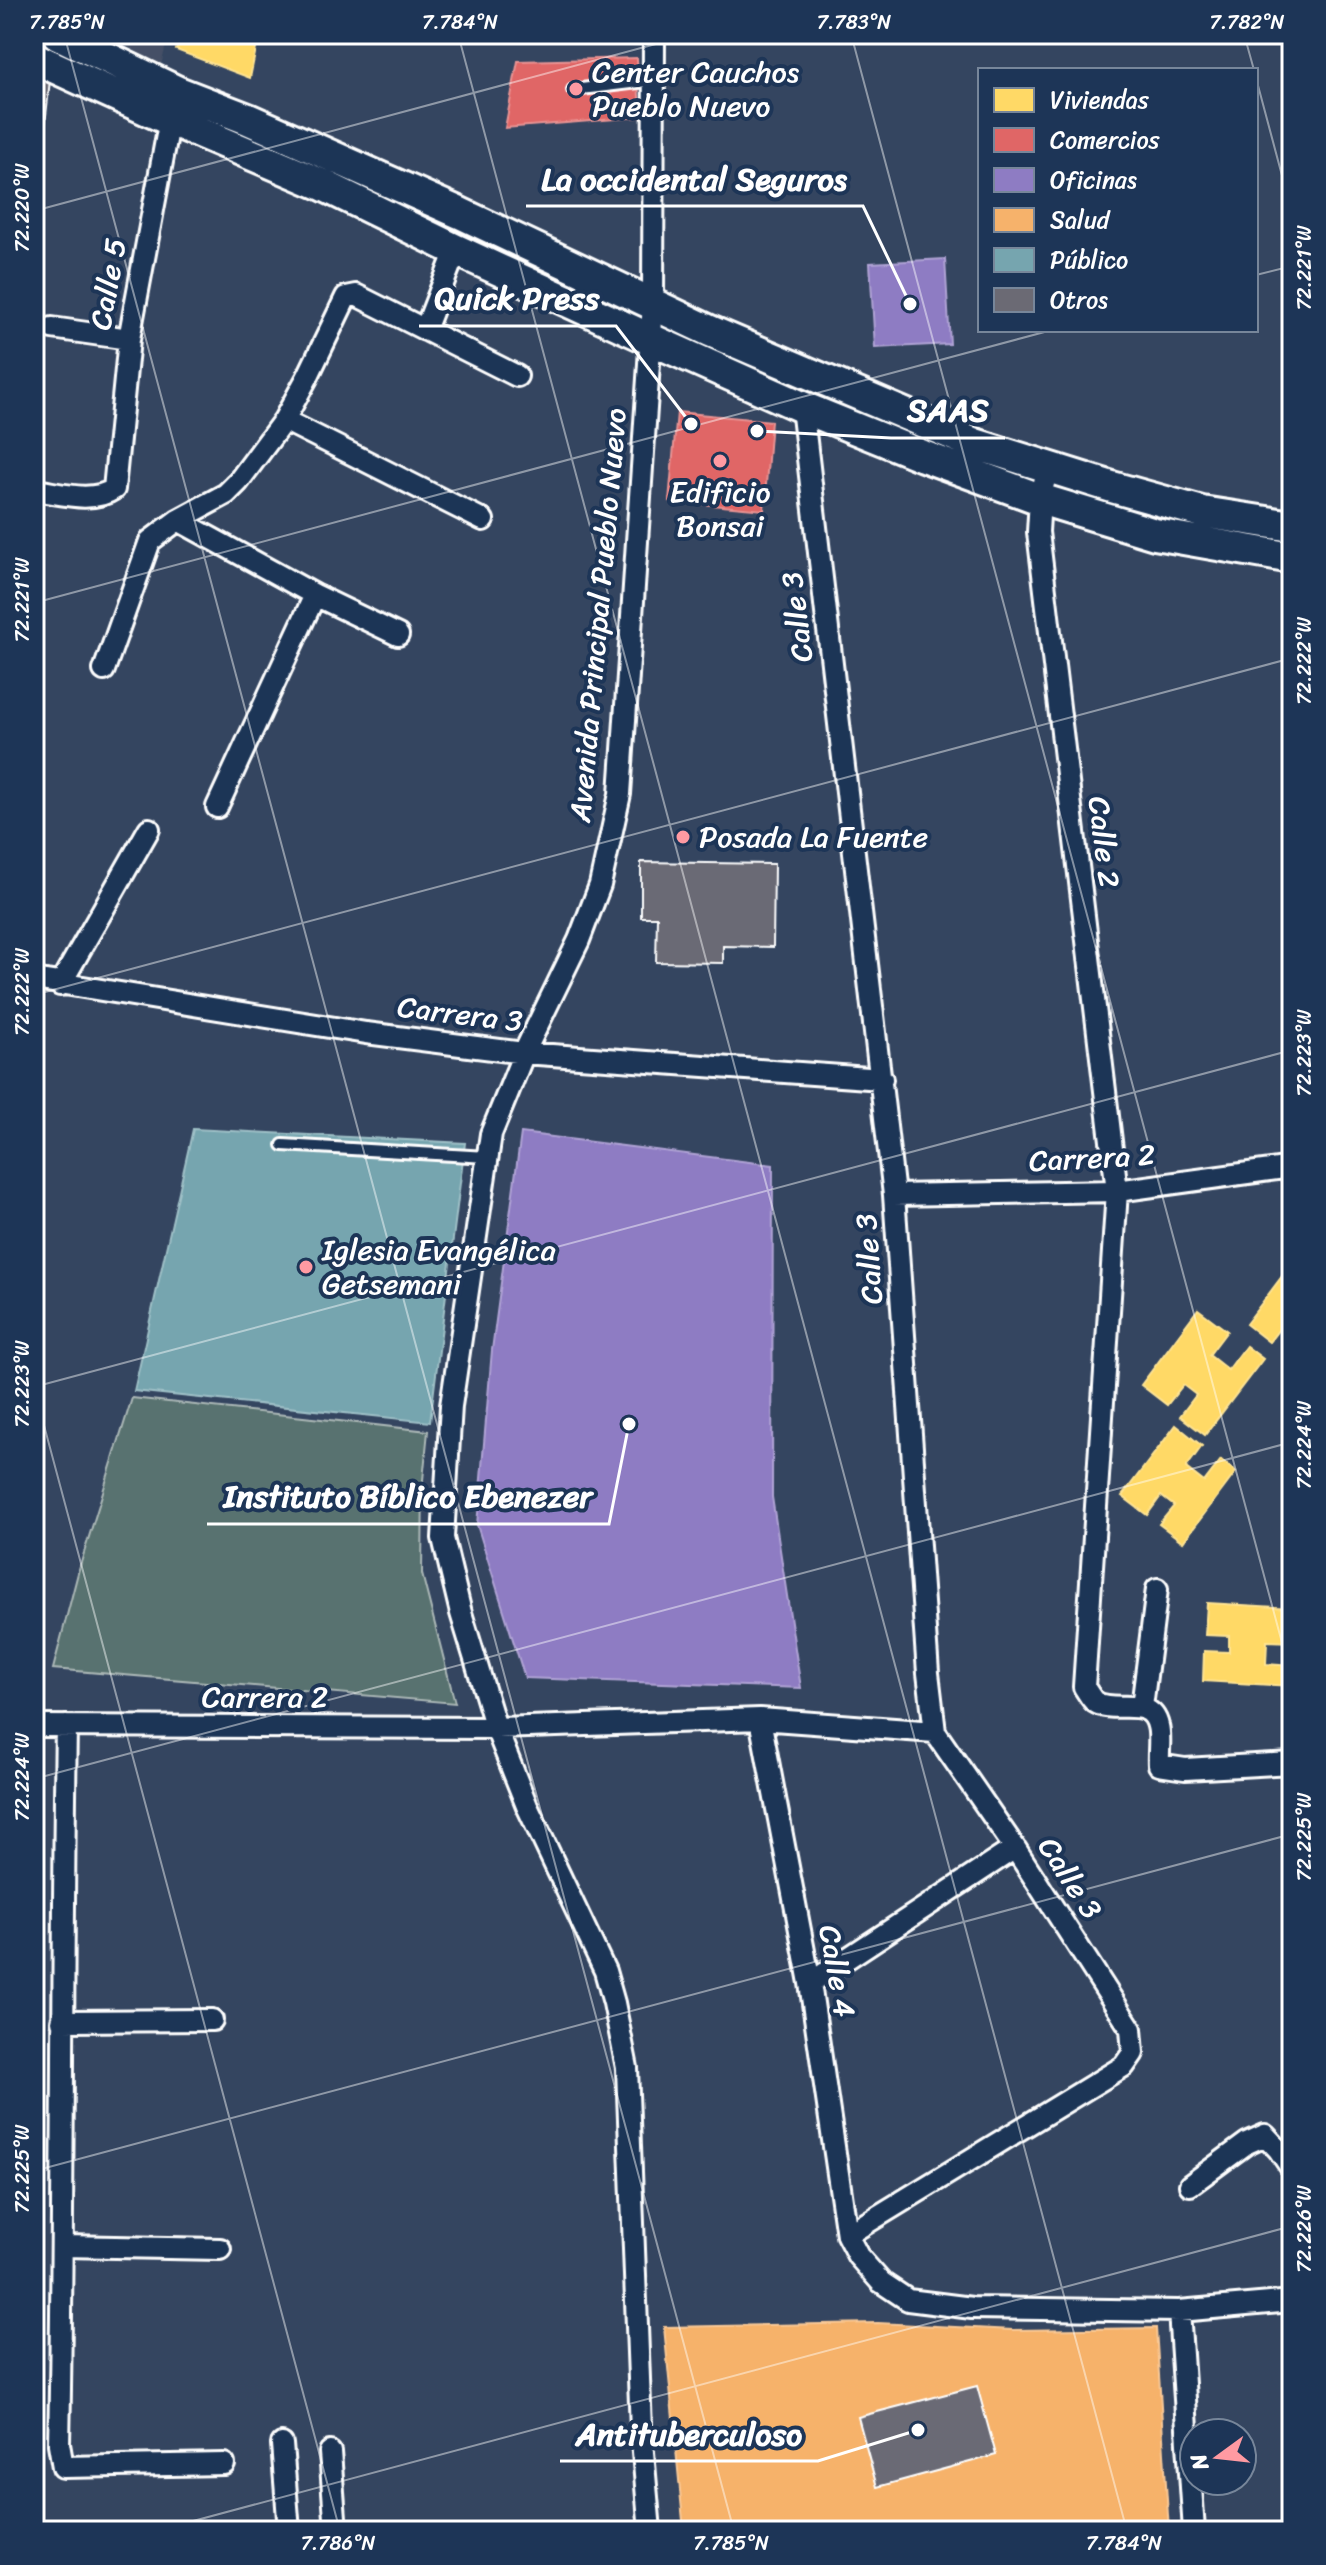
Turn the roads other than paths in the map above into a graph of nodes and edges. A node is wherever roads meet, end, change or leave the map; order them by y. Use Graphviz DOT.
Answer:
graph roads {
  1 [pos="58,34"];
  2 [pos="654,34"];
  3 [pos="34,58"];
  4 [pos="655,80"];
  5 [pos="573,90"];
  6 [pos="173,105"];
  7 [pos="456,250"];
  8 [pos="653,304"];
  9 [pos="52,328"];
  10 [pos="425,330"];
  11 [pos="129,339"];
  12 [pos="650,339"];
  13 [pos="517,376"];
  14 [pos="802,407"];
  15 [pos="284,420"];
  16 [pos="1048,467"];
  17 [pos="34,490"];
  18 [pos="1040,499"];
  19 [pos="178,520"];
  20 [pos="483,520"];
  21 [pos="1292,526"];
  22 [pos="1291,560"];
  23 [pos="315,595"];
  24 [pos="398,635"];
  25 [pos="104,670"];
  26 [pos="217,807"];
  27 [pos="149,829"];
  28 [pos="34,979"];
  29 [pos="60,985"];
  30 [pos="524,1053"];
  31 [pos="882,1079"];
  32 [pos="283,1145"];
  33 [pos="487,1157"];
  34 [pos="1292,1167"];
  35 [pos="1117,1191"];
  36 [pos="894,1195"];
  37 [pos="1157,1589"];
  38 [pos="1142,1707"];
  39 [pos="760,1719"];
  40 [pos="34,1726"];
  41 [pos="66,1726"];
  42 [pos="496,1728"];
  43 [pos="935,1732"];
  44 [pos="1292,1763"];
  45 [pos="1015,1848"];
  46 [pos="810,1983"];
  47 [pos="212,2020"];
  48 [pos="62,2021"];
  49 [pos="1292,2169"];
  50 [pos="1190,2185"];
  51 [pos="847,2235"];
  52 [pos="63,2246"];
  53 [pos="220,2249"];
  54 [pos="1292,2301"];
  55 [pos="1179,2311"];
  56 [pos="282,2444"];
  57 [pos="330,2452"];
  58 [pos="224,2464"];
  59 [pos="289,2531"];
  60 [pos="336,2531"];
  61 [pos="650,2531"];
  62 [pos="1194,2531"];
  1 -- 6 [label="street"];
  2 -- 4 [label="street, Avenida Principal Pueblo Nuevo"];
  3 -- 6 [label="street"];
  4 -- 5 [label="lane"];
  4 -- 8 [label="street, Avenida Principal Pueblo Nuevo"];
  6 -- 7 [label="street"];
  6 -- 8 [label="street"];
  6 -- 11 [label="street, Calle 5"];
  7 -- 10 [label="street"];
  7 -- 12 [label="street"];
  8 -- 12 [label="street, Avenida Principal Pueblo Nuevo"];
  8 -- 16 [label="street"];
  9 -- 11 [label="street"];
  10 -- 13 [label="street"];
  10 -- 15 [label="street"];
  11 -- 17 [label="street, Calle 5"];
  12 -- 14 [label="street"];
  12 -- 30 [label="street, Avenida Principal Pueblo Nuevo"];
  14 -- 18 [label="street"];
  14 -- 31 [label="street, Calle 3"];
  15 -- 19 [label="street"];
  15 -- 20 [label="street"];
  16 -- 18 [label="street, Calle 2"];
  16 -- 21 [label="street"];
  18 -- 22 [label="street"];
  18 -- 35 [label="street, Calle 2"];
  19 -- 23 [label="street"];
  19 -- 25 [label="street"];
  23 -- 24 [label="street"];
  23 -- 26 [label="street"];
  27 -- 29 [label="street"];
  28 -- 29 [label="street, Carrera 3"];
  29 -- 30 [label="street, Carrera 3"];
  30 -- 31 [label="street, Carrera 3"];
  30 -- 33 [label="street, Avenida Principal Pueblo Nuevo"];
  31 -- 36 [label="street, Calle 3"];
  32 -- 33 [label="lane"];
  33 -- 42 [label="street, Avenida Principal Pueblo Nuevo"];
  34 -- 35 [label="street, Carrera 2"];
  35 -- 36 [label="street, Carrera 2"];
  35 -- 38 [label="street, Calle 2"];
  36 -- 43 [label="street, Calle 3"];
  37 -- 38 [label="street"];
  38 -- 44 [label="street"];
  39 -- 42 [label="street, Carrera 2"];
  39 -- 43 [label="street, Carrera 2"];
  39 -- 46 [label="street, Calle 4"];
  40 -- 41 [label="street, Carrera 2"];
  41 -- 42 [label="street, Carrera 2"];
  41 -- 48 [label="street"];
  42 -- 61 [label="street, Avenida Principal Pueblo Nuevo"];
  43 -- 45 [label="street, Calle 3"];
  45 -- 46 [label="street"];
  45 -- 51 [label="street, Calle 3"];
  46 -- 51 [label="street, Calle 4"];
  47 -- 48 [label="street"];
  48 -- 52 [label="street"];
  49 -- 50 [label="street"];
  51 -- 55 [label="street"];
  52 -- 53 [label="street"];
  52 -- 58 [label="street"];
  54 -- 55 [label="street"];
  55 -- 62 [label="street"];
  56 -- 59 [label="street"];
  57 -- 60 [label="street"];
}
